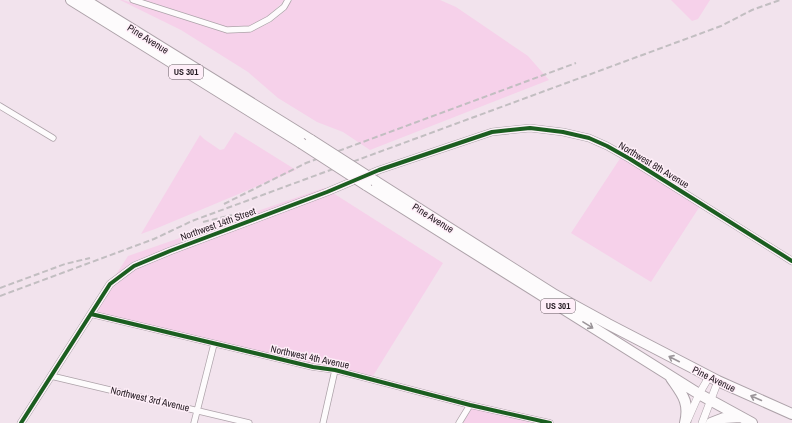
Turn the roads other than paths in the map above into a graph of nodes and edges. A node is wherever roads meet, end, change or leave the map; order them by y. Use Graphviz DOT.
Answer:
graph roads {
  1 [pos="71,0"];
  2 [pos="85,0"];
  3 [pos="133,0"];
  4 [pos="288,0"];
  5 [pos="0,106"];
  6 [pos="492,132"];
  7 [pos="53,138"];
  8 [pos="306,142"];
  9 [pos="370,183"];
  10 [pos="792,260"];
  11 [pos="91,314"];
  12 [pos="608,324"];
  13 [pos="602,333"];
  14 [pos="214,344"];
  15 [pos="335,370"];
  16 [pos="668,375"];
  17 [pos="51,376"];
  18 [pos="714,379"];
  19 [pos="699,394"];
  20 [pos="710,400"];
  21 [pos="470,405"];
  22 [pos="197,411"];
  23 [pos="792,414"];
  24 [pos="740,417"];
  25 [pos="21,423"];
  26 [pos="194,423"];
  27 [pos="249,423"];
  28 [pos="322,423"];
  29 [pos="459,423"];
  30 [pos="550,423"];
  31 [pos="685,423"];
  32 [pos="702,423"];
  33 [pos="711,423"];
  34 [pos="752,423"];
  1 -- 8 [label="highway, Pine Avenue / US 301"];
  2 -- 8 [label="highway, Pine Avenue / US 301"];
  3 -- 4 [label="street"];
  5 -- 7 [label="street"];
  6 -- 10 [label="street, Northwest 8th Avenue"];
  6 -- 11 [label="street, Northwest 14th Street"];
  8 -- 9 [label="highway, Pine Avenue / US 301, bridge"];
  9 -- 12 [label="highway, Pine Avenue / US 301"];
  9 -- 13 [label="highway, Pine Avenue / US 301, one-way"];
  11 -- 14 [label="street, Northwest 4th Avenue"];
  11 -- 17 [label="street, Northwest 14th Street"];
  12 -- 13 [label="highway"];
  18 -- 12 [label="highway, Pine Avenue / US 301, one-way"];
  13 -- 16 [label="highway, Pine Avenue / US 301"];
  14 -- 15 [label="street, Northwest 4th Avenue"];
  14 -- 22 [label="street"];
  15 -- 21 [label="street, Northwest 4th Avenue"];
  15 -- 28 [label="street"];
  16 -- 19 [label="highway, Pine Avenue / US 301"];
  16 -- 31 [label="highway"];
  17 -- 22 [label="street, Northwest 3rd Avenue"];
  17 -- 25 [label="street, Northwest 14th Street"];
  18 -- 19 [label="street"];
  18 -- 20 [label="street"];
  23 -- 18 [label="highway, Pine Avenue / US 301, one-way"];
  19 -- 20 [label="highway, Pine Avenue / US 301"];
  19 -- 31 [label="street"];
  20 -- 24 [label="highway, Pine Avenue / US 301"];
  20 -- 32 [label="street"];
  21 -- 29 [label="street"];
  21 -- 30 [label="street, Northwest 4th Avenue"];
  22 -- 26 [label="street"];
  22 -- 27 [label="street, Northwest 3rd Avenue"];
  24 -- 33 [label="highway"];
  24 -- 34 [label="highway, Pine Avenue / US 301"];
}
